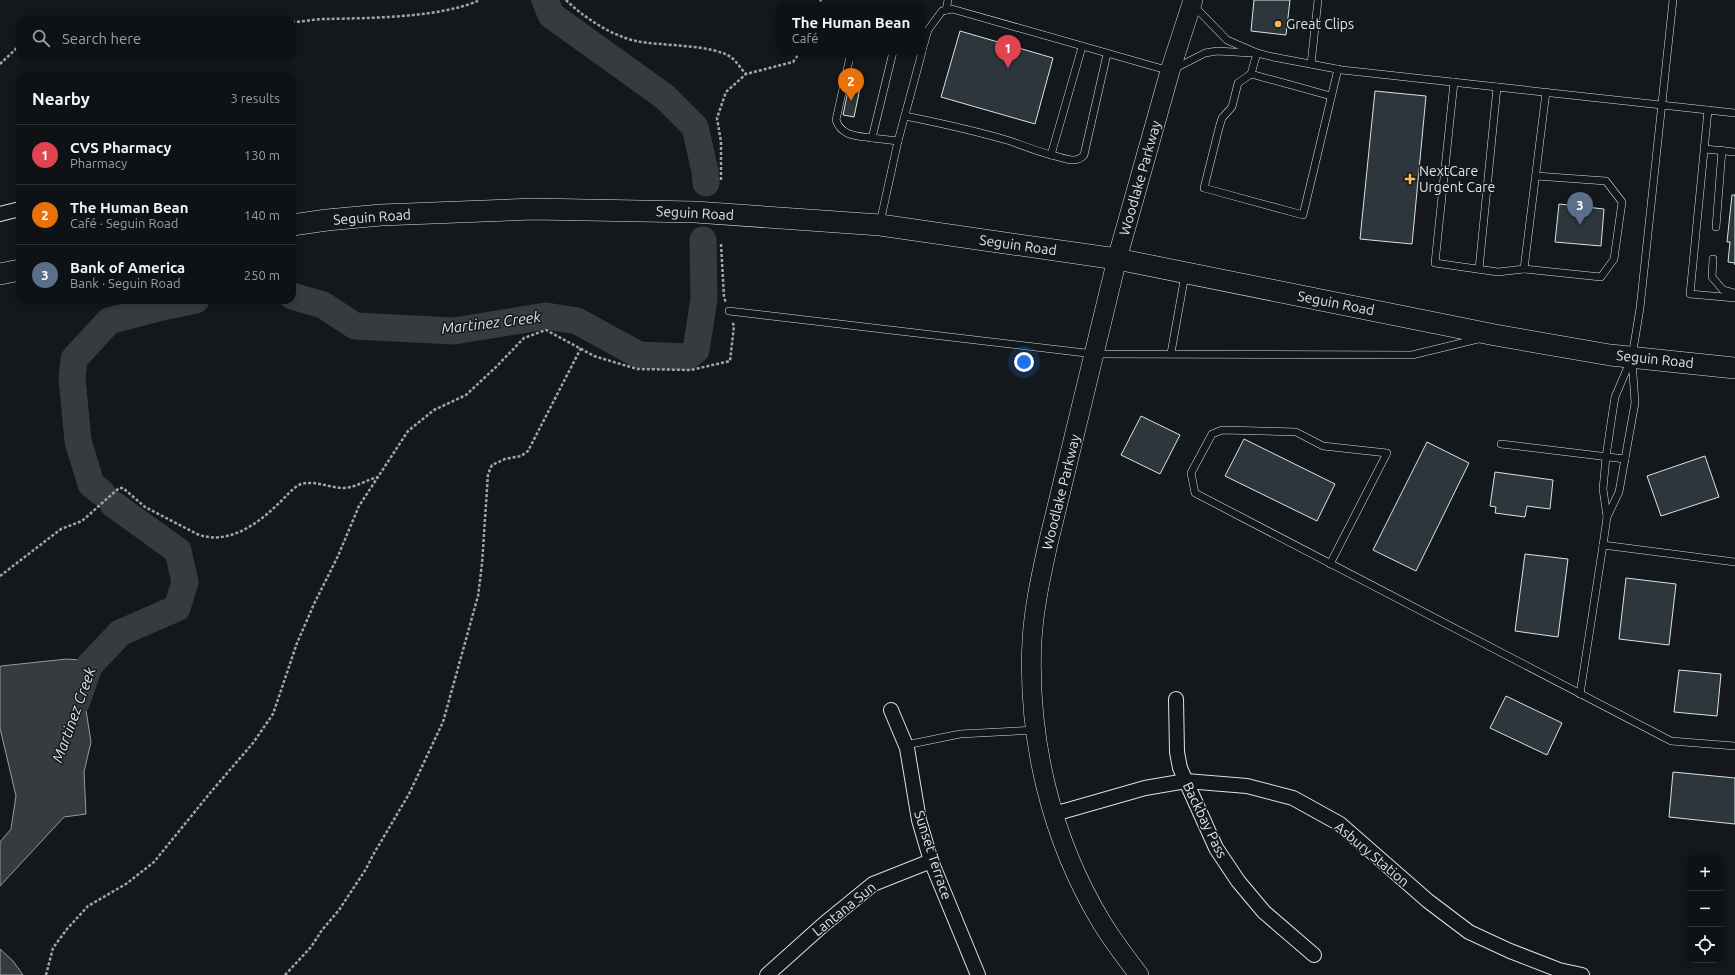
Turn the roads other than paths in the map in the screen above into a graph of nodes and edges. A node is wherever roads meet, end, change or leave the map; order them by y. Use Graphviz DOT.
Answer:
graph roads {
  1 [pos="948,0"];
  2 [pos="1318,0"];
  3 [pos="1673,0"];
  4 [pos="1192,2"];
  5 [pos="946,10"];
  6 [pos="925,30"];
  7 [pos="1082,47"];
  8 [pos="1257,53"];
  9 [pos="1107,54"];
  10 [pos="850,55"];
  11 [pos="892,55"];
  12 [pos="921,55"];
  13 [pos="1311,64"];
  14 [pos="1338,69"];
  15 [pos="1170,71"];
  16 [pos="1251,74"];
  17 [pos="1454,82"];
  18 [pos="1497,87"];
  19 [pos="1546,92"];
  20 [pos="1331,96"];
  21 [pos="1662,105"];
  22 [pos="1708,110"];
  23 [pos="1735,113"];
  24 [pos="905,116"];
  25 [pos="872,138"];
  26 [pos="898,141"];
  27 [pos="1705,149"];
  28 [pos="1722,150"];
  29 [pos="1735,152"];
  30 [pos="1051,155"];
  31 [pos="1536,176"];
  32 [pos="16,210"];
  33 [pos="0,214"];
  34 [pos="296,222"];
  35 [pos="880,225"];
  36 [pos="1716,227"];
  37 [pos="1117,259"];
  38 [pos="1713,259"];
  39 [pos="1479,269"];
  40 [pos="1524,269"];
  41 [pos="16,271"];
  42 [pos="1186,273"];
  43 [pos="0,274"];
  44 [pos="1735,293"];
  45 [pos="1735,298"];
  46 [pos="729,311"];
  47 [pos="1495,335"];
  48 [pos="1171,353"];
  49 [pos="1094,354"];
  50 [pos="1632,357"];
  51 [pos="1735,368"];
  52 [pos="1501,444"];
  53 [pos="1606,457"];
  54 [pos="1625,460"];
  55 [pos="1607,517"];
  56 [pos="1603,545"];
  57 [pos="1735,562"];
  58 [pos="1330,564"];
  59 [pos="1580,694"];
  60 [pos="1176,699"];
  61 [pos="891,710"];
  62 [pos="1036,730"];
  63 [pos="906,745"];
  64 [pos="1735,746"];
  65 [pos="1186,781"];
  66 [pos="1054,814"];
  67 [pos="931,861"];
  68 [pos="1314,955"];
  69 [pos="1559,972"];
  70 [pos="767,975"];
  71 [pos="978,975"];
  72 [pos="1139,975"];
  73 [pos="1582,975"];
  1 -- 5 [label="lane"];
  2 -- 13 [label="lane"];
  3 -- 21 [label="lane"];
  4 -- 8 [label="lane"];
  4 -- 15 [label="street, Woodlake Parkway"];
  5 -- 6 [label="lane"];
  5 -- 7 [label="lane"];
  7 -- 9 [label="lane"];
  7 -- 30 [label="lane"];
  8 -- 13 [label="lane"];
  8 -- 15 [label="lane"];
  8 -- 16 [label="lane"];
  9 -- 15 [label="lane"];
  9 -- 30 [label="lane"];
  10 -- 25 [label="lane"];
  11 -- 25 [label="lane"];
  12 -- 24 [label="lane"];
  13 -- 14 [label="lane"];
  14 -- 17 [label="lane"];
  14 -- 20 [label="lane"];
  15 -- 37 [label="street, Woodlake Parkway"];
  16 -- 20 [label="lane"];
  16 -- 20 [label="lane"];
  17 -- 18 [label="lane"];
  17 -- 39 [label="lane"];
  18 -- 19 [label="lane"];
  18 -- 39 [label="lane"];
  19 -- 21 [label="lane"];
  19 -- 31 [label="lane"];
  21 -- 22 [label="lane"];
  21 -- 50 [label="lane"];
  22 -- 23 [label="lane"];
  22 -- 27 [label="lane"];
  24 -- 26 [label="lane"];
  24 -- 30 [label="lane"];
  25 -- 26 [label="lane"];
  26 -- 35 [label="lane"];
  27 -- 28 [label="lane"];
  27 -- 45 [label="lane"];
  28 -- 29 [label="lane"];
  28 -- 36 [label="lane"];
  31 -- 40 [label="lane"];
  31 -- 40 [label="lane"];
  32 -- 33 [label="street"];
  34 -- 35 [label="main road, Seguin Road"];
  35 -- 37 [label="main road, Seguin Road"];
  37 -- 42 [label="main road, Seguin Road"];
  37 -- 49 [label="street, Woodlake Parkway"];
  38 -- 44 [label="lane"];
  39 -- 40 [label="lane"];
  41 -- 43 [label="main road"];
  42 -- 47 [label="main road, Seguin Road"];
  42 -- 48 [label="lane"];
  46 -- 49 [label="lane"];
  47 -- 48 [label="lane"];
  47 -- 50 [label="main road, Seguin Road"];
  48 -- 49 [label="lane"];
  49 -- 62 [label="street, Woodlake Parkway"];
  50 -- 51 [label="main road, Seguin Road"];
  50 -- 53 [label="lane"];
  50 -- 54 [label="lane"];
  52 -- 53 [label="lane"];
  53 -- 54 [label="lane"];
  53 -- 55 [label="lane"];
  54 -- 55 [label="lane"];
  55 -- 56 [label="lane"];
  56 -- 57 [label="lane"];
  56 -- 59 [label="lane"];
  58 -- 58 [label="lane"];
  58 -- 59 [label="lane"];
  59 -- 64 [label="lane"];
  60 -- 65 [label="street, Backbay Pass"];
  61 -- 63 [label="street, Sunset Terrace"];
  62 -- 63 [label="lane"];
  62 -- 66 [label="street, Woodlake Parkway"];
  63 -- 67 [label="street, Sunset Terrace"];
  65 -- 66 [label="street, Asbury Station"];
  65 -- 68 [label="street, Backbay Pass"];
  65 -- 69 [label="street, Asbury Station"];
  66 -- 72 [label="street, Woodlake Parkway"];
  67 -- 70 [label="street, Lantana Sun"];
  67 -- 71 [label="street, Sunset Terrace"];
  69 -- 73 [label="street, Asbury Station"];
}
